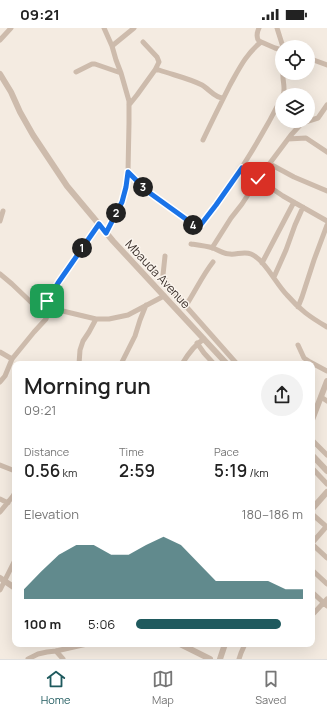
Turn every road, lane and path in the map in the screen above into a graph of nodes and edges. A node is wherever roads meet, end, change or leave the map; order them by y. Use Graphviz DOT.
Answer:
graph roads {
  1 [pos="11,28"];
  2 [pos="104,28"];
  3 [pos="134,28"];
  4 [pos="259,28"];
  5 [pos="277,28"];
  6 [pos="0,40"];
  7 [pos="280,40"];
  8 [pos="143,42"];
  9 [pos="261,42"];
  10 [pos="112,46"];
  11 [pos="275,46"];
  12 [pos="315,61"];
  13 [pos="327,65"];
  14 [pos="155,70"];
  15 [pos="76,72"];
  16 [pos="121,73"];
  17 [pos="0,74"];
  18 [pos="223,98"];
  19 [pos="129,105"];
  20 [pos="327,105"];
  21 [pos="275,111"];
  22 [pos="288,139"];
  23 [pos="203,140"];
  24 [pos="327,152"];
  25 [pos="270,164"];
  26 [pos="242,168"];
  27 [pos="128,172"];
  28 [pos="258,179"];
  29 [pos="327,191"];
  30 [pos="294,202"];
  31 [pos="303,207"];
  32 [pos="2,210"];
  33 [pos="0,221"];
  34 [pos="327,221"];
  35 [pos="99,224"];
  36 [pos="327,225"];
  37 [pos="106,233"];
  38 [pos="192,244"];
  39 [pos="212,248"];
  40 [pos="165,256"];
  41 [pos="213,262"];
  42 [pos="262,263"];
  43 [pos="0,274"];
  44 [pos="274,277"];
  45 [pos="164,296"];
  46 [pos="146,305"];
  47 [pos="185,307"];
  48 [pos="298,307"];
  49 [pos="46,309"];
  50 [pos="96,319"];
  51 [pos="327,327"];
  52 [pos="204,339"];
  53 [pos="197,344"];
  54 [pos="298,345"];
  55 [pos="0,352"];
  56 [pos="12,359"];
  57 [pos="79,361"];
  58 [pos="122,361"];
  59 [pos="184,361"];
  60 [pos="211,361"];
  61 [pos="224,361"];
  62 [pos="234,361"];
  63 [pos="308,361"];
  64 [pos="315,365"];
  65 [pos="327,371"];
  66 [pos="327,381"];
  67 [pos="0,382"];
  68 [pos="321,397"];
  69 [pos="327,401"];
  70 [pos="315,412"];
  71 [pos="315,443"];
  72 [pos="327,455"];
  73 [pos="315,458"];
  74 [pos="0,465"];
  75 [pos="12,470"];
  76 [pos="315,471"];
  77 [pos="327,471"];
  78 [pos="327,484"];
  79 [pos="327,492"];
  80 [pos="12,497"];
  81 [pos="0,499"];
  82 [pos="8,503"];
  83 [pos="315,506"];
  84 [pos="0,512"];
  85 [pos="315,517"];
  86 [pos="327,527"];
  87 [pos="315,540"];
  88 [pos="315,546"];
  89 [pos="327,558"];
  90 [pos="12,564"];
  91 [pos="315,573"];
  92 [pos="2,579"];
  93 [pos="327,584"];
  94 [pos="12,586"];
  95 [pos="0,590"];
  96 [pos="315,594"];
  97 [pos="326,602"];
  98 [pos="315,612"];
  99 [pos="74,647"];
  100 [pos="186,647"];
  101 [pos="224,647"];
  102 [pos="244,647"];
  103 [pos="56,651"];
  104 [pos="28,659"];
  105 [pos="63,659"];
  106 [pos="210,659"];
  107 [pos="220,659"];
  108 [pos="239,659"];
  1 -- 6 [label="street"];
  2 -- 10 [label="street"];
  3 -- 10 [label="street"];
  4 -- 9 [label="street"];
  5 -- 7 [label="street"];
  8 -- 14 [label="street"];
  9 -- 11 [label="street"];
  9 -- 18 [label="street"];
  10 -- 16 [label="street"];
  12 -- 13 [label="street"];
  14 -- 18 [label="street"];
  14 -- 19 [label="street"];
  15 -- 16 [label="street"];
  16 -- 19 [label="street"];
  17 -- 35 [label="street, Mbauda Avenue"];
  18 -- 23 [label="street"];
  19 -- 27 [label="street"];
  20 -- 22 [label="street"];
  21 -- 26 [label="street"];
  22 -- 24 [label="street"];
  22 -- 25 [label="street"];
  25 -- 28 [label="street"];
  25 -- 29 [label="street"];
  26 -- 27 [label="street"];
  26 -- 28 [label="street"];
  27 -- 37 [label="street"];
  28 -- 30 [label="street"];
  28 -- 39 [label="street"];
  30 -- 31 [label="street"];
  30 -- 42 [label="street"];
  31 -- 34 [label="street"];
  31 -- 44 [label="street"];
  32 -- 33 [label="street"];
  35 -- 37 [label="street, Mbauda Avenue"];
  35 -- 49 [label="street"];
  36 -- 48 [label="street"];
  37 -- 45 [label="street, Mbauda Avenue"];
  38 -- 39 [label="street"];
  39 -- 42 [label="street"];
  40 -- 47 [label="street"];
  41 -- 47 [label="street"];
  42 -- 44 [label="street"];
  43 -- 49 [label="street"];
  44 -- 48 [label="street"];
  45 -- 46 [label="street"];
  45 -- 52 [label="street, Mbauda Avenue"];
  46 -- 50 [label="street"];
  46 -- 58 [label="street"];
  47 -- 62 [label="street"];
  48 -- 51 [label="street"];
  49 -- 50 [label="street"];
  49 -- 56 [label="street"];
  50 -- 57 [label="street"];
  52 -- 53 [label="street"];
  52 -- 61 [label="street, Mbauda Avenue"];
  53 -- 59 [label="street"];
  53 -- 60 [label="street"];
  54 -- 63 [label="street"];
  55 -- 56 [label="street"];
  56 -- 67 [label="street"];
  64 -- 65 [label="street"];
  66 -- 68 [label="street"];
  68 -- 69 [label="street"];
  68 -- 70 [label="street"];
  71 -- 72 [label="street"];
  73 -- 77 [label="street"];
  74 -- 75 [label="street"];
  76 -- 78 [label="street"];
  79 -- 83 [label="street"];
  80 -- 82 [label="street"];
  81 -- 82 [label="street"];
  82 -- 84 [label="street"];
  85 -- 86 [label="street"];
  86 -- 87 [label="street"];
  88 -- 89 [label="street"];
  90 -- 92 [label="street"];
  91 -- 93 [label="street"];
  92 -- 94 [label="street"];
  92 -- 95 [label="street"];
  96 -- 97 [label="street"];
  97 -- 98 [label="street"];
  99 -- 103 [label="street"];
  100 -- 106 [label="street"];
  101 -- 107 [label="street"];
  102 -- 108 [label="street"];
  103 -- 104 [label="street"];
  103 -- 105 [label="street"];
}
